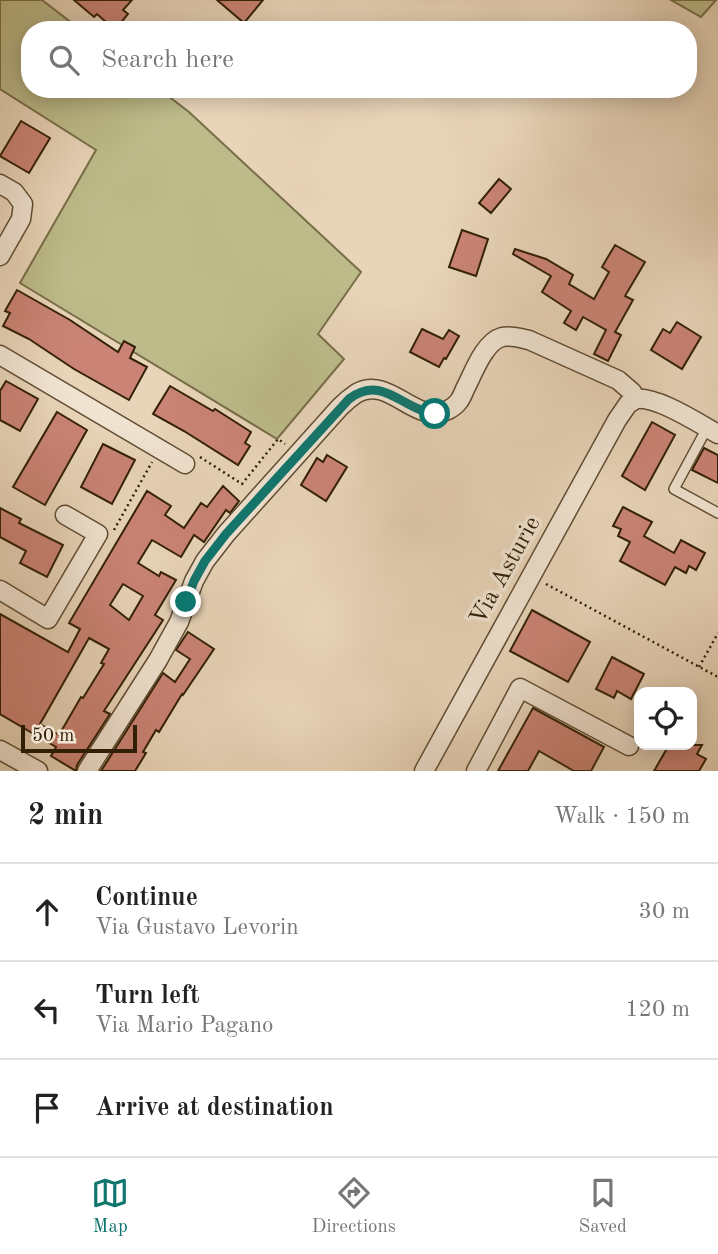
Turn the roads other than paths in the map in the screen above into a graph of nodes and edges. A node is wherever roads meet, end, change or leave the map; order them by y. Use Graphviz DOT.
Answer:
graph roads {
  1 [pos="0,184"];
  2 [pos="0,256"];
  3 [pos="0,355"];
  4 [pos="636,399"];
  5 [pos="713,431"];
  6 [pos="189,458"];
  7 [pos="718,513"];
  8 [pos="65,514"];
  9 [pos="0,590"];
  10 [pos="628,746"];
  11 [pos="0,750"];
  12 [pos="38,771"];
  13 [pos="87,771"];
  14 [pos="424,771"];
  15 [pos="476,771"];
  1 -- 2 [label="street"];
  3 -- 6 [label="street"];
  4 -- 5 [label="street"];
  4 -- 13 [label="street"];
  4 -- 14 [label="street, Via Asturie"];
  5 -- 7 [label="lane"];
  8 -- 9 [label="street"];
  10 -- 15 [label="street"];
  11 -- 12 [label="street"];
}
